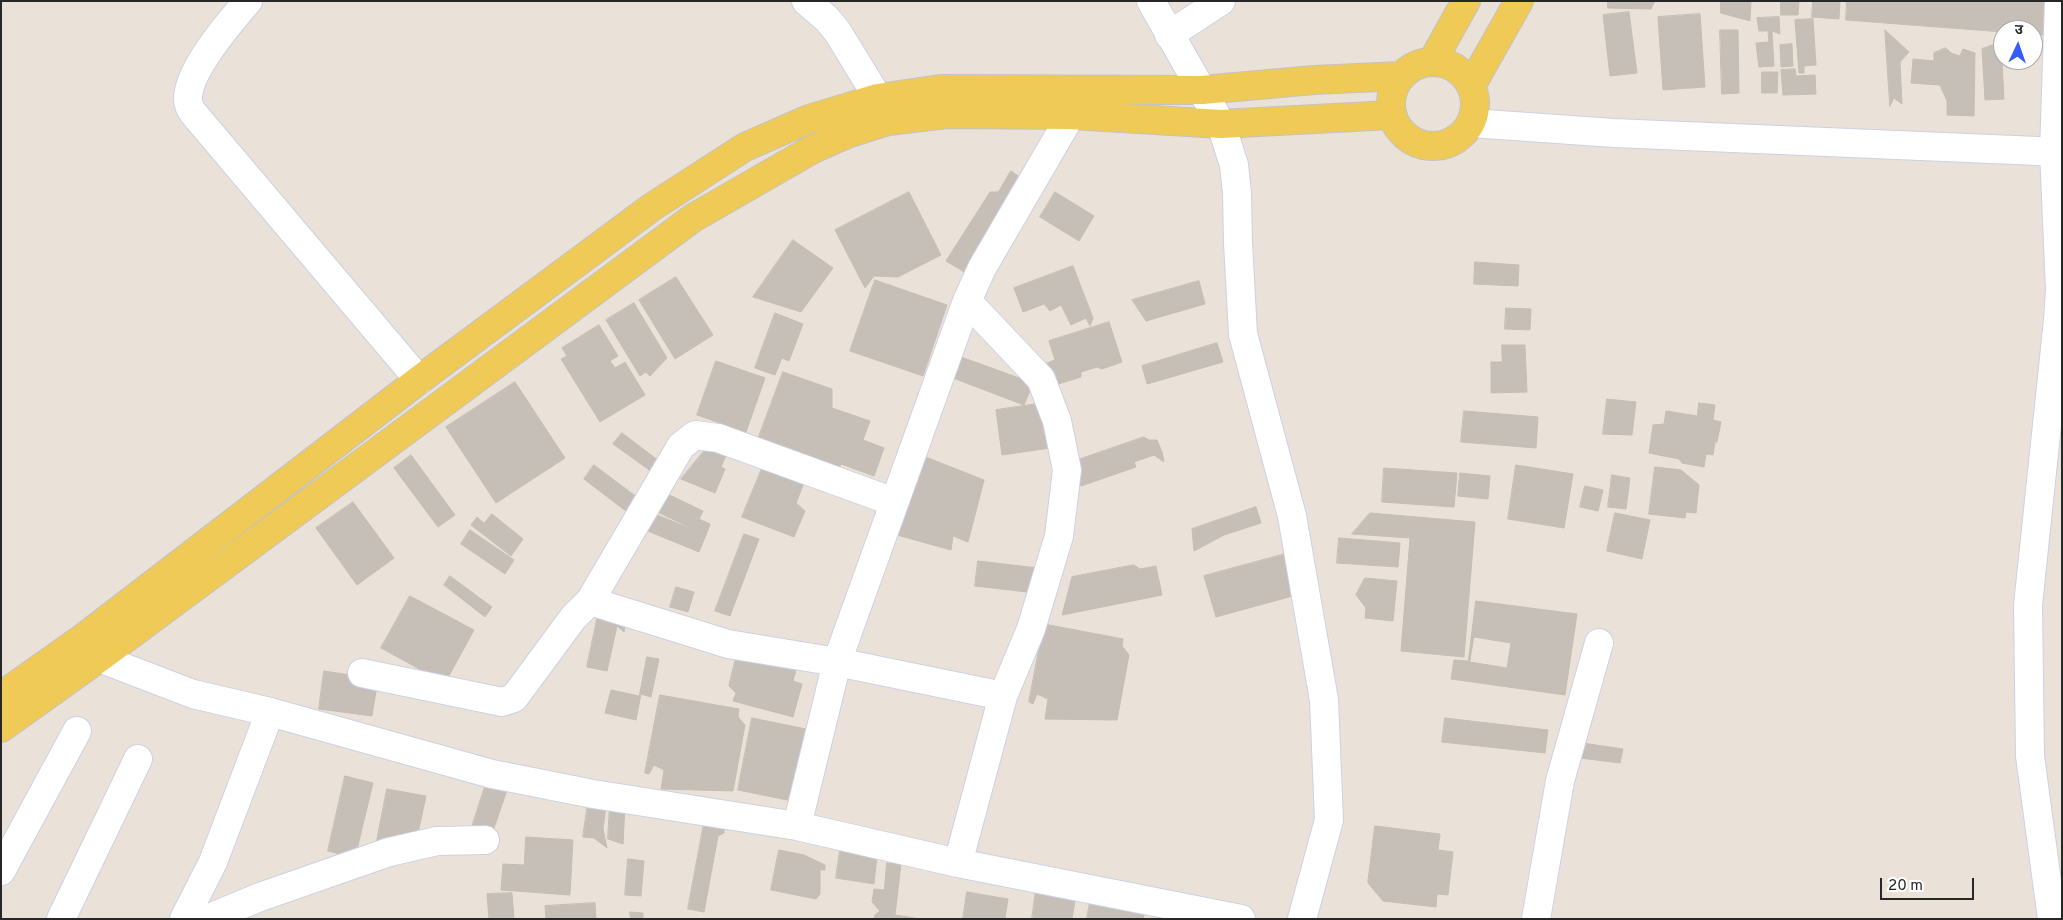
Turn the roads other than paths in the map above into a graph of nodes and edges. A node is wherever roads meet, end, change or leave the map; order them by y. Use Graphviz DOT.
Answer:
graph roads {
  1 [pos="248,1"];
  2 [pos="806,1"];
  3 [pos="1150,1"];
  4 [pos="1221,1"];
  5 [pos="1466,1"];
  6 [pos="1519,1"];
  7 [pos="2060,3"];
  8 [pos="1169,35"];
  9 [pos="1432,62"];
  10 [pos="1402,76"];
  11 [pos="1471,86"];
  12 [pos="1202,90"];
  13 [pos="883,109"];
  14 [pos="1071,115"];
  15 [pos="1391,115"];
  16 [pos="1471,123"];
  17 [pos="1221,124"];
  18 [pos="2058,152"];
  19 [pos="2061,291"];
  20 [pos="967,301"];
  21 [pos="428,374"];
  22 [pos="456,392"];
  23 [pos="894,502"];
  24 [pos="590,601"];
  25 [pos="1599,643"];
  26 [pos="99,658"];
  27 [pos="837,662"];
  28 [pos="362,672"];
  29 [pos="1,696"];
  30 [pos="1003,696"];
  31 [pos="270,712"];
  32 [pos="1,728"];
  33 [pos="77,731"];
  34 [pos="138,760"];
  35 [pos="797,826"];
  36 [pos="485,840"];
  37 [pos="958,863"];
  38 [pos="1,871"];
  39 [pos="61,919"];
  40 [pos="184,919"];
  41 [pos="208,919"];
  42 [pos="1241,919"];
  43 [pos="1302,919"];
  44 [pos="1536,919"];
  45 [pos="2052,919"];
  1 -- 21 [label="street"];
  2 -- 13 [label="street"];
  3 -- 8 [label="street"];
  4 -- 8 [label="street"];
  5 -- 9 [label="main road"];
  6 -- 11 [label="main road"];
  7 -- 18 [label="street"];
  8 -- 12 [label="street"];
  9 -- 10 [label="main road"];
  9 -- 11 [label="main road"];
  10 -- 12 [label="main road"];
  10 -- 15 [label="main road"];
  11 -- 16 [label="main road"];
  12 -- 13 [label="main road"];
  12 -- 17 [label="street"];
  13 -- 14 [label="main road"];
  13 -- 21 [label="main road"];
  13 -- 22 [label="main road"];
  14 -- 17 [label="main road"];
  14 -- 20 [label="street"];
  15 -- 16 [label="main road"];
  15 -- 17 [label="main road"];
  16 -- 18 [label="street"];
  17 -- 43 [label="street"];
  18 -- 19 [label="street"];
  19 -- 45 [label="street"];
  20 -- 23 [label="street"];
  20 -- 30 [label="street"];
  21 -- 22 [label="main road"];
  21 -- 29 [label="main road"];
  22 -- 26 [label="main road"];
  23 -- 24 [label="street"];
  23 -- 27 [label="street"];
  24 -- 27 [label="street"];
  24 -- 28 [label="street"];
  25 -- 44 [label="street"];
  26 -- 31 [label="street"];
  26 -- 32 [label="main road"];
  27 -- 30 [label="street"];
  27 -- 35 [label="street"];
  30 -- 37 [label="street"];
  31 -- 35 [label="street"];
  31 -- 40 [label="street"];
  33 -- 38 [label="street"];
  34 -- 39 [label="street"];
  35 -- 37 [label="street"];
  36 -- 41 [label="street"];
  37 -- 42 [label="street"];
}
